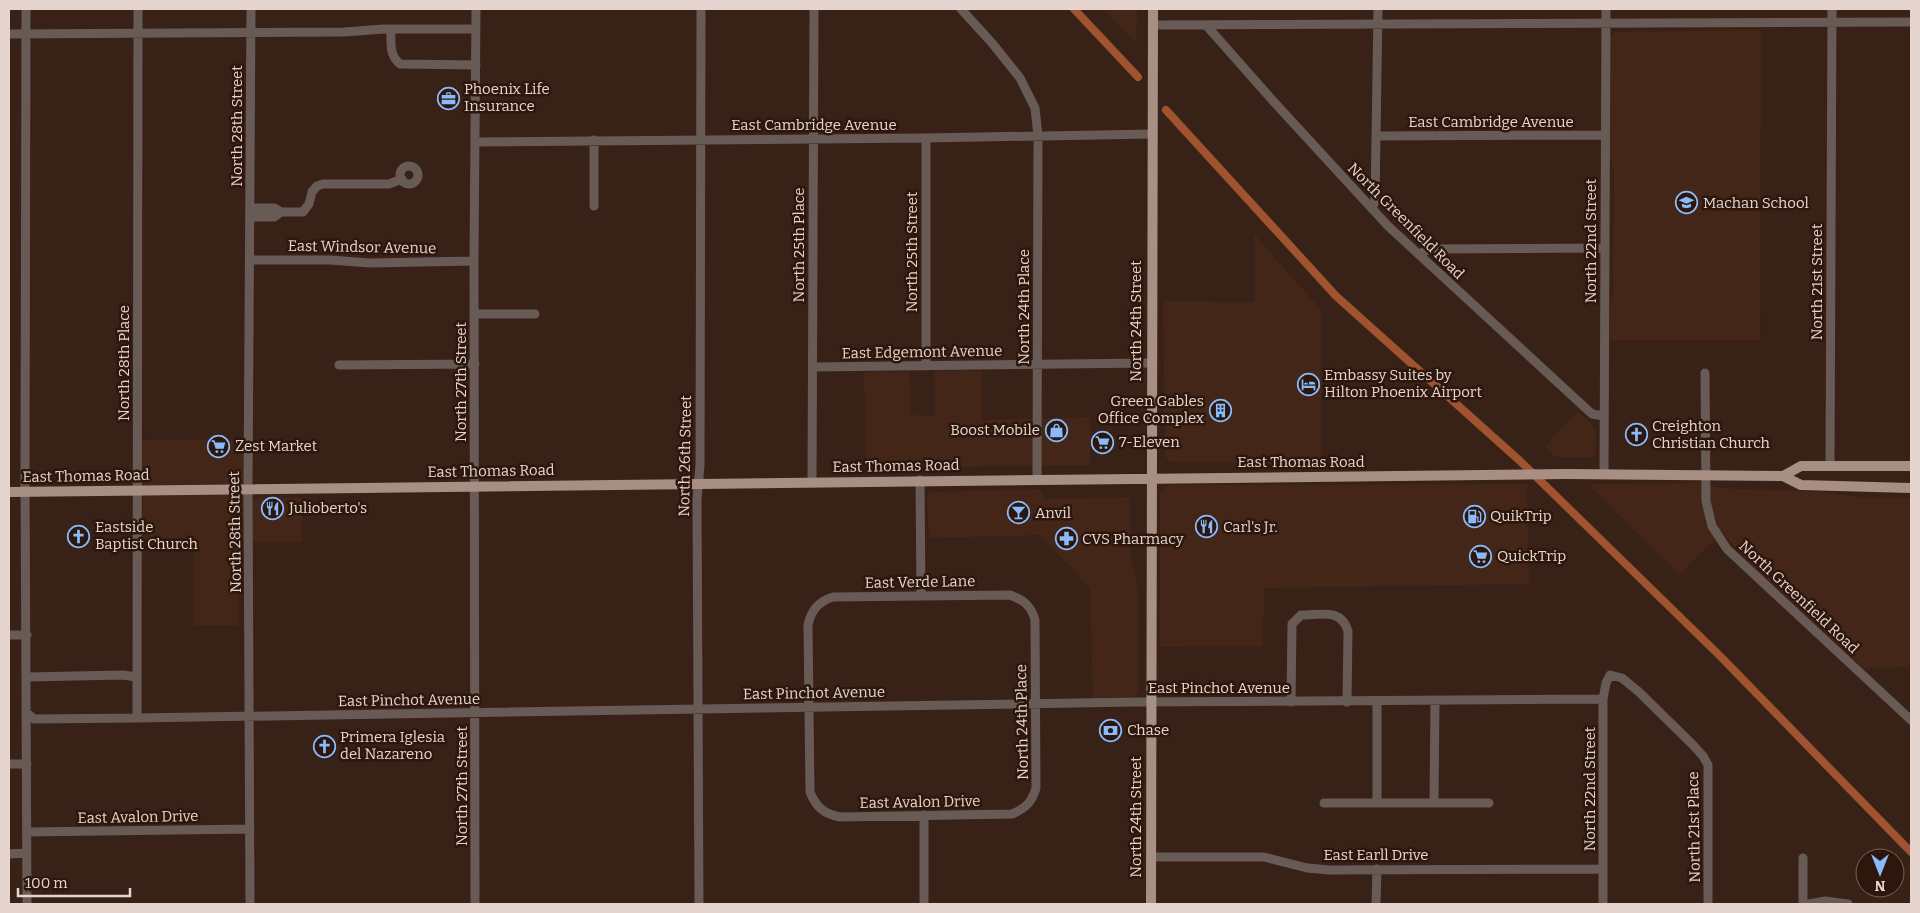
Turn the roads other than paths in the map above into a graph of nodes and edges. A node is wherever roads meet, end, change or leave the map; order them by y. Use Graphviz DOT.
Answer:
graph roads {
  1 [pos="26,9"];
  2 [pos="138,9"];
  3 [pos="251,9"];
  4 [pos="476,9"];
  5 [pos="701,9"];
  6 [pos="814,9"];
  7 [pos="961,9"];
  8 [pos="1153,9"];
  9 [pos="1378,9"];
  10 [pos="1606,9"];
  11 [pos="1832,9"];
  12 [pos="1832,22"];
  13 [pos="1911,22"];
  14 [pos="1378,23"];
  15 [pos="1606,23"];
  16 [pos="1152,25"];
  17 [pos="1206,25"];
  18 [pos="391,29"];
  19 [pos="476,29"];
  20 [pos="251,33"];
  21 [pos="9,34"];
  22 [pos="26,34"];
  23 [pos="138,34"];
  24 [pos="476,65"];
  25 [pos="1152,134"];
  26 [pos="1605,135"];
  27 [pos="1038,136"];
  28 [pos="1377,136"];
  29 [pos="926,138"];
  30 [pos="701,139"];
  31 [pos="813,139"];
  32 [pos="594,140"];
  33 [pos="476,142"];
  34 [pos="402,179"];
  35 [pos="594,206"];
  36 [pos="1372,208"];
  37 [pos="250,212"];
  38 [pos="1604,248"];
  39 [pos="1419,254"];
  40 [pos="250,260"];
  41 [pos="474,262"];
  42 [pos="474,314"];
  43 [pos="535,314"];
  44 [pos="475,364"];
  45 [pos="1151,364"];
  46 [pos="339,365"];
  47 [pos="1038,365"];
  48 [pos="926,366"];
  49 [pos="813,367"];
  50 [pos="1705,373"];
  51 [pos="1604,416"];
  52 [pos="1830,466"];
  53 [pos="1910,466"];
  54 [pos="1604,474"];
  55 [pos="1705,475"];
  56 [pos="1783,476"];
  57 [pos="1151,478"];
  58 [pos="1037,479"];
  59 [pos="920,480"];
  60 [pos="812,482"];
  61 [pos="699,483"];
  62 [pos="475,486"];
  63 [pos="248,488"];
  64 [pos="1911,488"];
  65 [pos="138,490"];
  66 [pos="9,492"];
  67 [pos="25,492"];
  68 [pos="921,596"];
  69 [pos="1027,603"];
  70 [pos="9,635"];
  71 [pos="27,635"];
  72 [pos="1610,675"];
  73 [pos="27,677"];
  74 [pos="136,677"];
  75 [pos="1603,700"];
  76 [pos="1435,701"];
  77 [pos="1151,702"];
  78 [pos="1291,702"];
  79 [pos="1347,702"];
  80 [pos="1377,702"];
  81 [pos="1036,704"];
  82 [pos="809,707"];
  83 [pos="698,708"];
  84 [pos="27,713"];
  85 [pos="476,713"];
  86 [pos="249,716"];
  87 [pos="137,718"];
  88 [pos="1911,720"];
  89 [pos="9,764"];
  90 [pos="27,764"];
  91 [pos="1324,803"];
  92 [pos="1377,803"];
  93 [pos="1434,803"];
  94 [pos="1489,803"];
  95 [pos="1025,808"];
  96 [pos="924,815"];
  97 [pos="250,829"];
  98 [pos="27,832"];
  99 [pos="27,853"];
  100 [pos="9,854"];
  101 [pos="1151,857"];
  102 [pos="1803,858"];
  103 [pos="1603,869"];
  104 [pos="1376,870"];
  105 [pos="27,904"];
  106 [pos="250,904"];
  107 [pos="475,904"];
  108 [pos="699,904"];
  109 [pos="924,904"];
  110 [pos="1151,904"];
  111 [pos="1376,904"];
  112 [pos="1603,904"];
  113 [pos="1708,904"];
  114 [pos="1803,904"];
  115 [pos="1809,904"];
  116 [pos="1848,904"];
  1 -- 22 [label="street"];
  2 -- 23 [label="street, North 28th Place"];
  3 -- 20 [label="street, North 28th Street"];
  4 -- 19 [label="street, North 27th Street"];
  5 -- 30 [label="street, North 26th Street"];
  6 -- 31 [label="street, North 25th Place"];
  7 -- 27 [label="street, North 24th Place"];
  8 -- 16 [label="main road, North 24th Street"];
  9 -- 14 [label="street"];
  10 -- 15 [label="street, North 22nd Street"];
  11 -- 12 [label="street, North 21st Street"];
  12 -- 13 [label="street"];
  12 -- 15 [label="street"];
  12 -- 52 [label="street, North 21st Street"];
  14 -- 15 [label="street"];
  14 -- 17 [label="street"];
  14 -- 28 [label="street"];
  15 -- 26 [label="street, North 22nd Street"];
  16 -- 17 [label="street"];
  16 -- 25 [label="main road, North 24th Street"];
  17 -- 36 [label="street, North Greenfield Road"];
  18 -- 19 [label="street"];
  18 -- 20 [label="street"];
  18 -- 24 [label="street"];
  19 -- 24 [label="street, North 27th Street"];
  20 -- 23 [label="street"];
  20 -- 37 [label="street, North 28th Street"];
  21 -- 22 [label="street"];
  22 -- 23 [label="street"];
  22 -- 67 [label="street"];
  23 -- 65 [label="street, North 28th Place"];
  24 -- 33 [label="street, North 27th Street"];
  25 -- 27 [label="street, East Cambridge Avenue"];
  25 -- 45 [label="main road, North 24th Street"];
  26 -- 28 [label="street, East Cambridge Avenue"];
  26 -- 38 [label="street, North 22nd Street"];
  27 -- 29 [label="street, East Cambridge Avenue"];
  27 -- 47 [label="street, North 24th Place"];
  28 -- 36 [label="street"];
  29 -- 31 [label="street, East Cambridge Avenue"];
  29 -- 48 [label="street, North 25th Street"];
  30 -- 31 [label="street, East Cambridge Avenue"];
  30 -- 32 [label="street, East Cambridge Avenue"];
  30 -- 61 [label="street, North 26th Street"];
  31 -- 49 [label="street, North 25th Place"];
  32 -- 33 [label="street, East Cambridge Avenue"];
  32 -- 35 [label="street"];
  33 -- 41 [label="street, North 27th Street"];
  34 -- 37 [label="street"];
  36 -- 39 [label="street, North Greenfield Road"];
  37 -- 40 [label="street, North 28th Street"];
  38 -- 39 [label="street"];
  38 -- 51 [label="street, North 22nd Street"];
  39 -- 51 [label="street, North Greenfield Road"];
  40 -- 41 [label="street, East Windsor Avenue"];
  40 -- 63 [label="street, North 28th Street"];
  41 -- 42 [label="street, North 27th Street"];
  42 -- 43 [label="street"];
  42 -- 44 [label="street, North 27th Street"];
  44 -- 46 [label="street"];
  44 -- 62 [label="street, North 27th Street"];
  45 -- 47 [label="street, East Edgemont Avenue"];
  45 -- 57 [label="main road, North 24th Street"];
  47 -- 48 [label="street, East Edgemont Avenue"];
  47 -- 58 [label="street, North 24th Place"];
  48 -- 49 [label="street, East Edgemont Avenue"];
  49 -- 60 [label="street, North 25th Place"];
  50 -- 55 [label="street"];
  51 -- 54 [label="street, North 22nd Street"];
  52 -- 53 [label="main road, East Thomas Road"];
  52 -- 56 [label="main road, East Thomas Road"];
  54 -- 55 [label="main road, East Thomas Road"];
  54 -- 57 [label="main road, East Thomas Road"];
  55 -- 56 [label="main road, East Thomas Road"];
  55 -- 88 [label="street, North Greenfield Road"];
  56 -- 64 [label="main road, East Thomas Road"];
  57 -- 58 [label="main road, East Thomas Road"];
  57 -- 77 [label="main road, North 24th Street"];
  58 -- 59 [label="main road, East Thomas Road"];
  59 -- 60 [label="main road, East Thomas Road"];
  59 -- 68 [label="street"];
  60 -- 61 [label="main road, East Thomas Road"];
  61 -- 62 [label="main road, East Thomas Road"];
  61 -- 83 [label="street, North 26th Street"];
  62 -- 63 [label="main road, East Thomas Road"];
  62 -- 85 [label="street, North 27th Street"];
  63 -- 65 [label="main road, East Thomas Road"];
  63 -- 86 [label="street, North 28th Street"];
  65 -- 67 [label="main road, East Thomas Road"];
  65 -- 74 [label="street, North 28th Place"];
  66 -- 67 [label="main road, East Thomas Road"];
  67 -- 71 [label="street"];
  68 -- 69 [label="street, East Verde Lane"];
  68 -- 82 [label="street, East Verde Lane"];
  69 -- 81 [label="street, North 24th Place"];
  70 -- 71 [label="street"];
  71 -- 73 [label="street"];
  72 -- 75 [label="street, North 22nd Street"];
  72 -- 113 [label="street, North 21st Place"];
  73 -- 74 [label="street"];
  73 -- 84 [label="street"];
  74 -- 87 [label="street, North 28th Place"];
  75 -- 76 [label="street, East Pinchot Avenue"];
  75 -- 103 [label="street, North 22nd Street"];
  76 -- 80 [label="street, East Pinchot Avenue"];
  76 -- 93 [label="street"];
  77 -- 78 [label="street, East Pinchot Avenue"];
  77 -- 81 [label="street, East Pinchot Avenue"];
  77 -- 101 [label="main road, North 24th Street"];
  78 -- 79 [label="street, East Pinchot Avenue"];
  78 -- 79 [label="street"];
  79 -- 80 [label="street, East Pinchot Avenue"];
  80 -- 92 [label="street"];
  81 -- 82 [label="street, East Pinchot Avenue"];
  81 -- 95 [label="street, North 24th Place"];
  82 -- 83 [label="street, East Pinchot Avenue"];
  82 -- 96 [label="street, East Avalon Drive"];
  83 -- 85 [label="street, East Pinchot Avenue"];
  83 -- 108 [label="street, North 26th Street"];
  84 -- 87 [label="street, East Pinchot Avenue"];
  84 -- 90 [label="street"];
  85 -- 86 [label="street, East Pinchot Avenue"];
  85 -- 107 [label="street, North 27th Street"];
  86 -- 87 [label="street, East Pinchot Avenue"];
  86 -- 97 [label="street, North 28th Street"];
  89 -- 90 [label="street"];
  90 -- 98 [label="street"];
  91 -- 92 [label="street"];
  92 -- 93 [label="street"];
  93 -- 94 [label="street"];
  95 -- 96 [label="street, East Avalon Drive"];
  96 -- 109 [label="street"];
  97 -- 98 [label="street, East Avalon Drive"];
  97 -- 106 [label="street, North 28th Street"];
  98 -- 99 [label="street"];
  99 -- 100 [label="street"];
  99 -- 105 [label="street"];
  101 -- 104 [label="street, East Earll Drive"];
  101 -- 110 [label="main road, North 24th Street"];
  102 -- 114 [label="street"];
  103 -- 104 [label="street, East Earll Drive"];
  103 -- 112 [label="street, North 22nd Street"];
  104 -- 111 [label="street"];
  115 -- 116 [label="street"];
}
